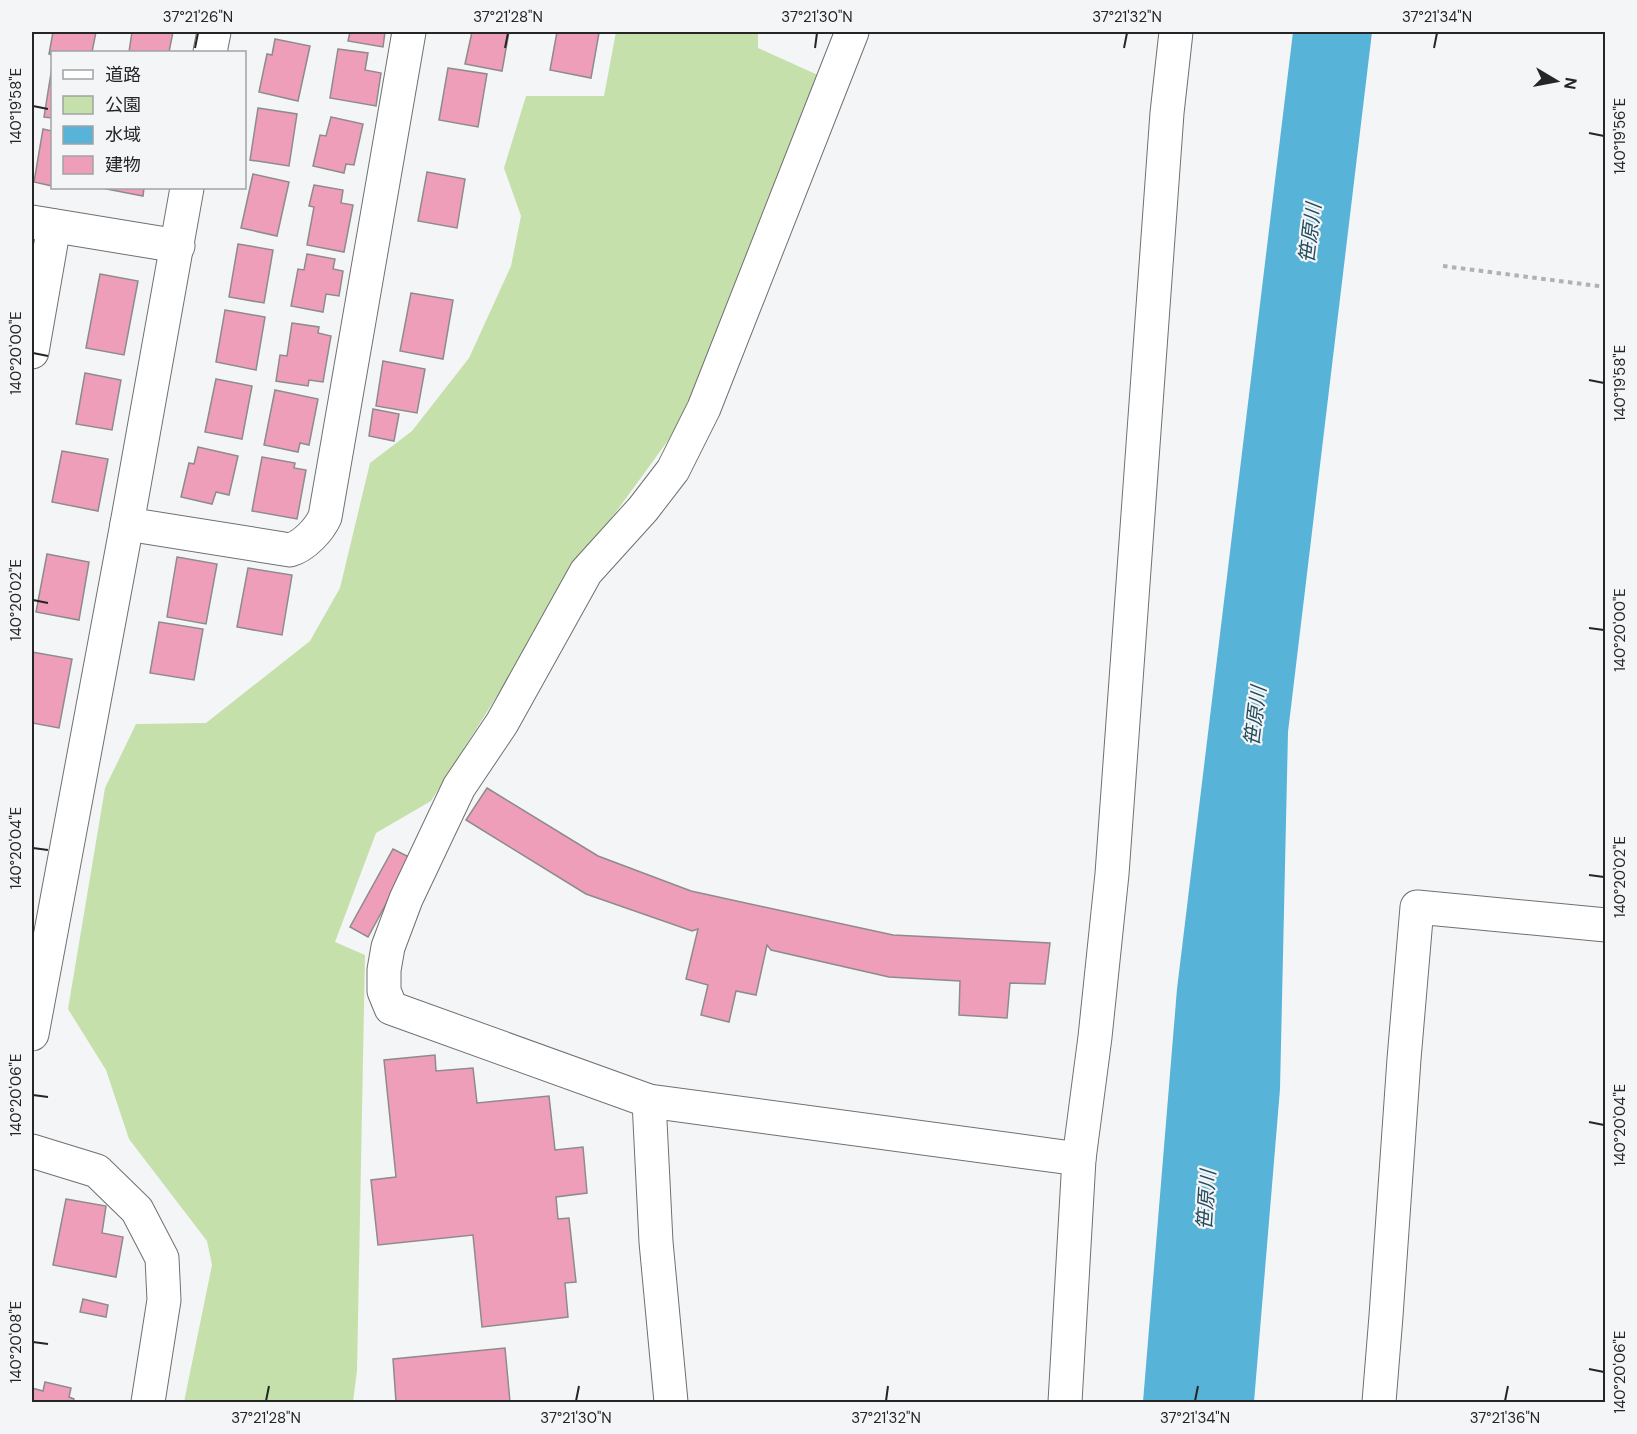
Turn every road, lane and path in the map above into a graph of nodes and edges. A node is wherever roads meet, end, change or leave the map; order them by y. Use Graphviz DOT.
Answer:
graph roads {
  1 [pos="214,32"];
  2 [pos="409,32"];
  3 [pos="852,32"];
  4 [pos="1176,32"];
  5 [pos="210,51"];
  6 [pos="187,189"];
  7 [pos="43,224"];
  8 [pos="178,246"];
  9 [pos="1443,266"];
  10 [pos="1605,287"];
  11 [pos="32,352"];
  12 [pos="127,524"];
  13 [pos="1605,924"];
  14 [pos="32,1034"];
  15 [pos="649,1101"];
  16 [pos="32,1151"];
  17 [pos="1079,1160"];
  18 [pos="148,1402"];
  19 [pos="671,1402"];
  20 [pos="1065,1402"];
  21 [pos="1378,1402"];
  1 -- 5 [label="street"];
  2 -- 12 [label="street"];
  3 -- 15 [label="street"];
  4 -- 17 [label="street"];
  6 -- 8 [label="street"];
  7 -- 8 [label="street"];
  7 -- 11 [label="street"];
  8 -- 12 [label="street"];
  9 -- 10 [label="path"];
  12 -- 14 [label="street"];
  13 -- 21 [label="street"];
  15 -- 17 [label="street"];
  15 -- 19 [label="street"];
  16 -- 18 [label="street"];
  17 -- 20 [label="street"];
}
